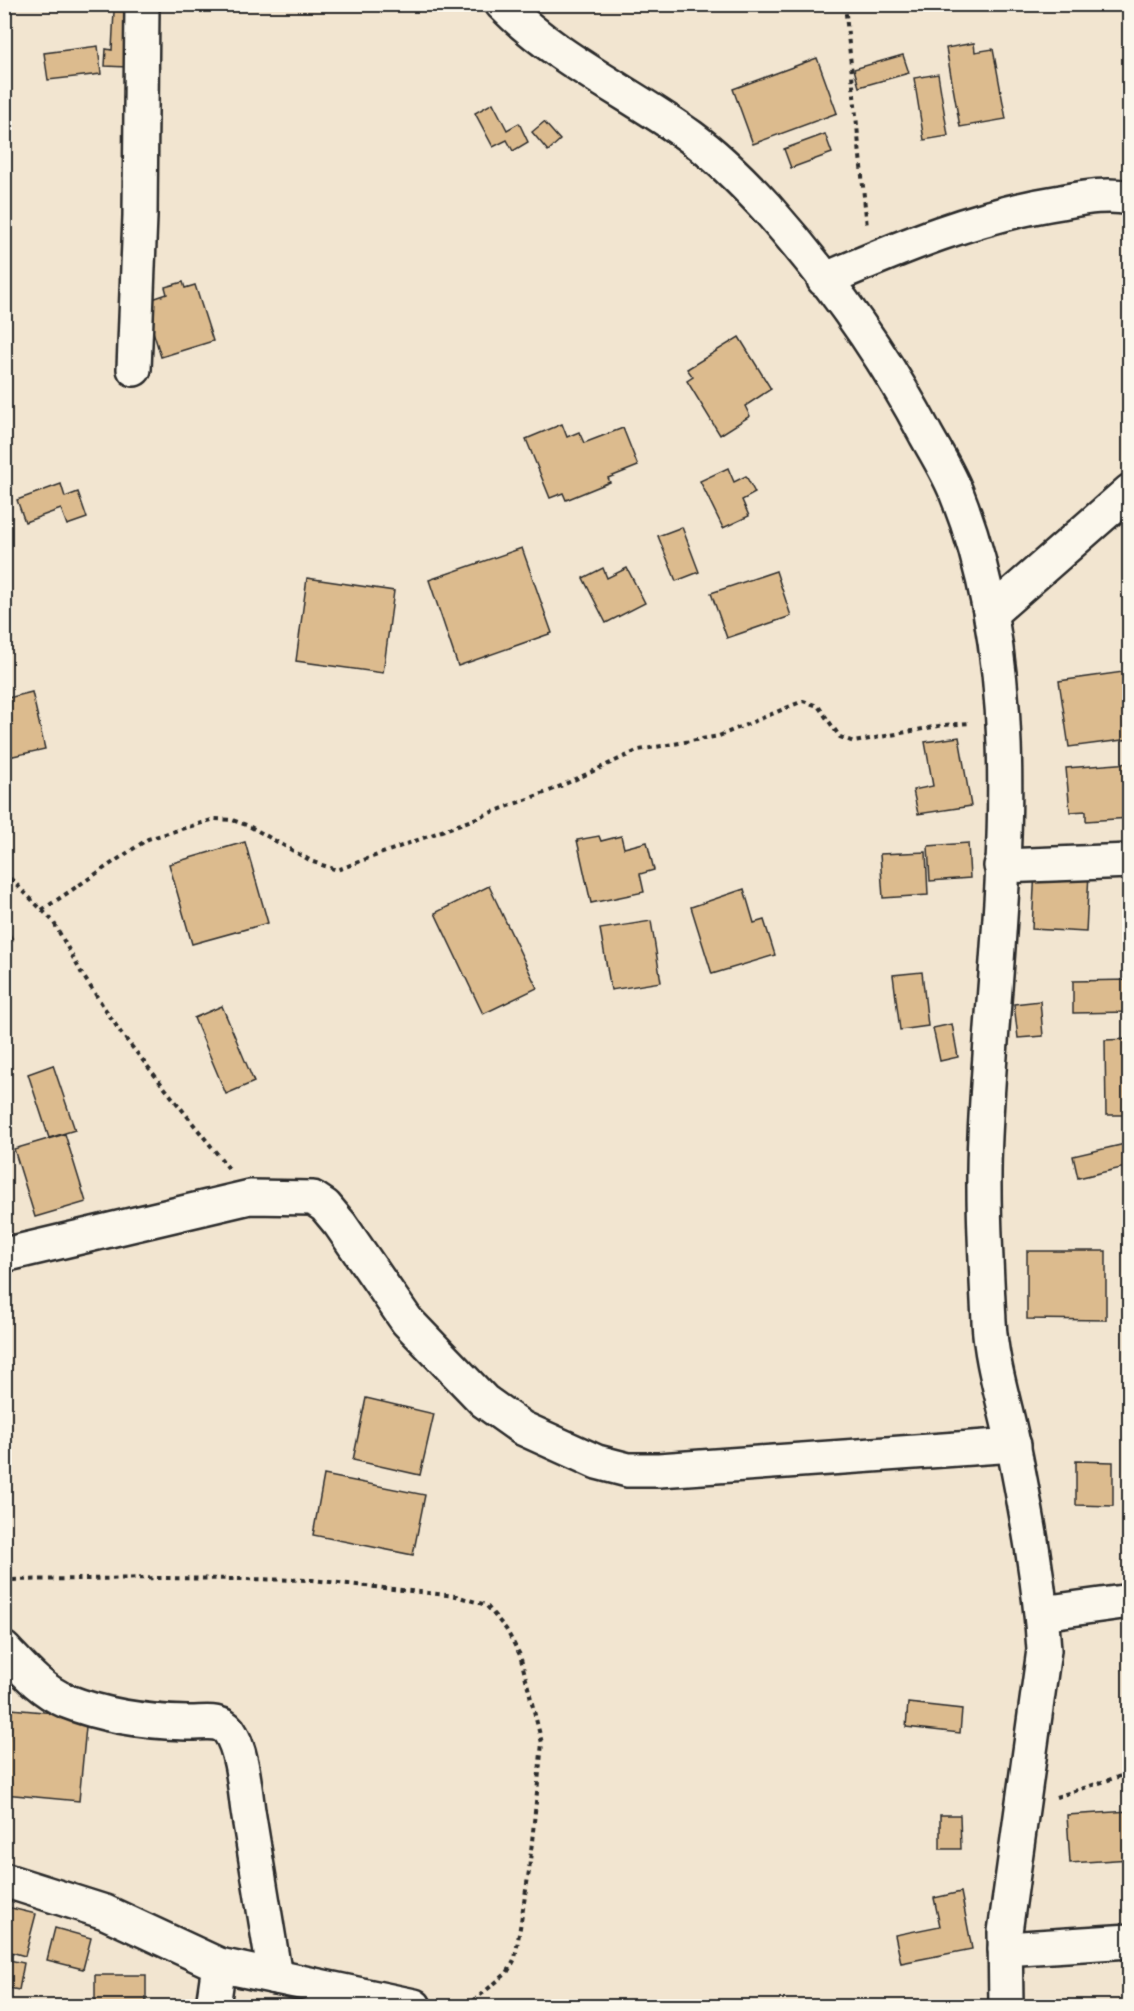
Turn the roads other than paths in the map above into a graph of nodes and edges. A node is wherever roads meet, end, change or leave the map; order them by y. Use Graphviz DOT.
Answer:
graph roads {
  1 [pos="142,4"];
  2 [pos="502,4"];
  3 [pos="1130,198"];
  4 [pos="824,280"];
  5 [pos="134,369"];
  6 [pos="1130,491"];
  7 [pos="991,613"];
  8 [pos="1130,861"];
  9 [pos="1001,866"];
  10 [pos="4,1255"];
  11 [pos="1014,1445"];
  12 [pos="1130,1601"];
  13 [pos="1042,1613"];
  14 [pos="4,1649"];
  15 [pos="4,1880"];
  16 [pos="1130,1941"];
  17 [pos="1005,1949"];
  18 [pos="219,1965"];
  19 [pos="275,1977"];
  20 [pos="414,2006"];
  21 [pos="213,2007"];
  22 [pos="1006,2007"];
  1 -- 5 [label="street"];
  2 -- 4 [label="street"];
  3 -- 4 [label="street"];
  4 -- 7 [label="street"];
  6 -- 7 [label="street"];
  7 -- 9 [label="street"];
  8 -- 9 [label="street"];
  9 -- 11 [label="street"];
  10 -- 11 [label="street"];
  11 -- 13 [label="street"];
  12 -- 13 [label="street"];
  13 -- 17 [label="street"];
  14 -- 19 [label="street"];
  15 -- 18 [label="street"];
  16 -- 17 [label="street"];
  17 -- 22 [label="street"];
  18 -- 19 [label="street"];
  18 -- 21 [label="street"];
  19 -- 20 [label="street"];
}
